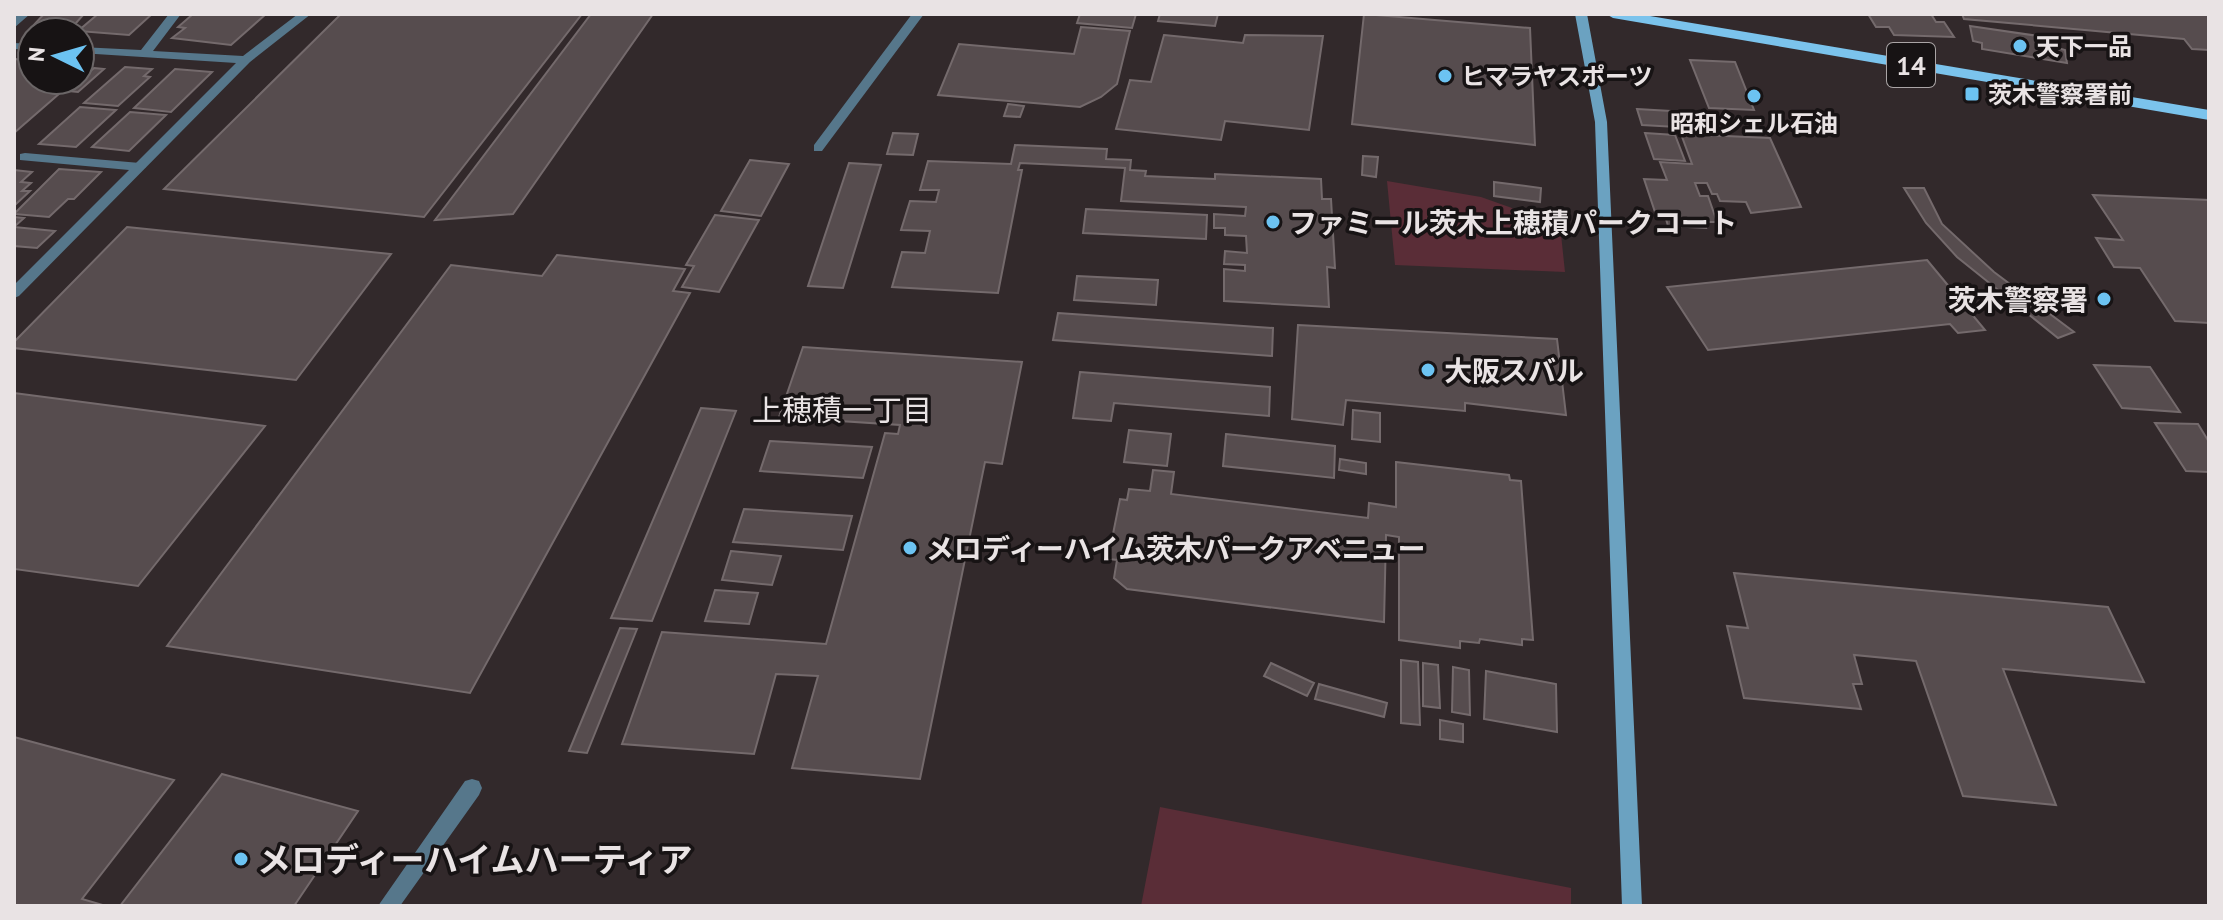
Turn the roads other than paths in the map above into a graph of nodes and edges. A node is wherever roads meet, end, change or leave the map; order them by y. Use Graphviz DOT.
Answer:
graph roads {
  1 [pos="24,14"];
  2 [pos="175,14"];
  3 [pos="305,14"];
  4 [pos="918,14"];
  5 [pos="1581,14"];
  6 [pos="1613,14"];
  7 [pos="14,25"];
  8 [pos="96,51"];
  9 [pos="145,53"];
  10 [pos="246,60"];
  11 [pos="2209,115"];
  12 [pos="818,148"];
  13 [pos="25,157"];
  14 [pos="140,167"];
  15 [pos="14,293"];
  16 [pos="472,788"];
  17 [pos="388,906"];
  18 [pos="1632,906"];
  1 -- 7 [label="street"];
  2 -- 9 [label="street"];
  3 -- 10 [label="street"];
  4 -- 12 [label="street"];
  5 -- 18 [label="street"];
  6 -- 11 [label="main road, 14"];
  8 -- 9 [label="street"];
  9 -- 10 [label="street"];
  10 -- 14 [label="street"];
  13 -- 14 [label="street"];
  14 -- 15 [label="street"];
  16 -- 17 [label="street"];
}
